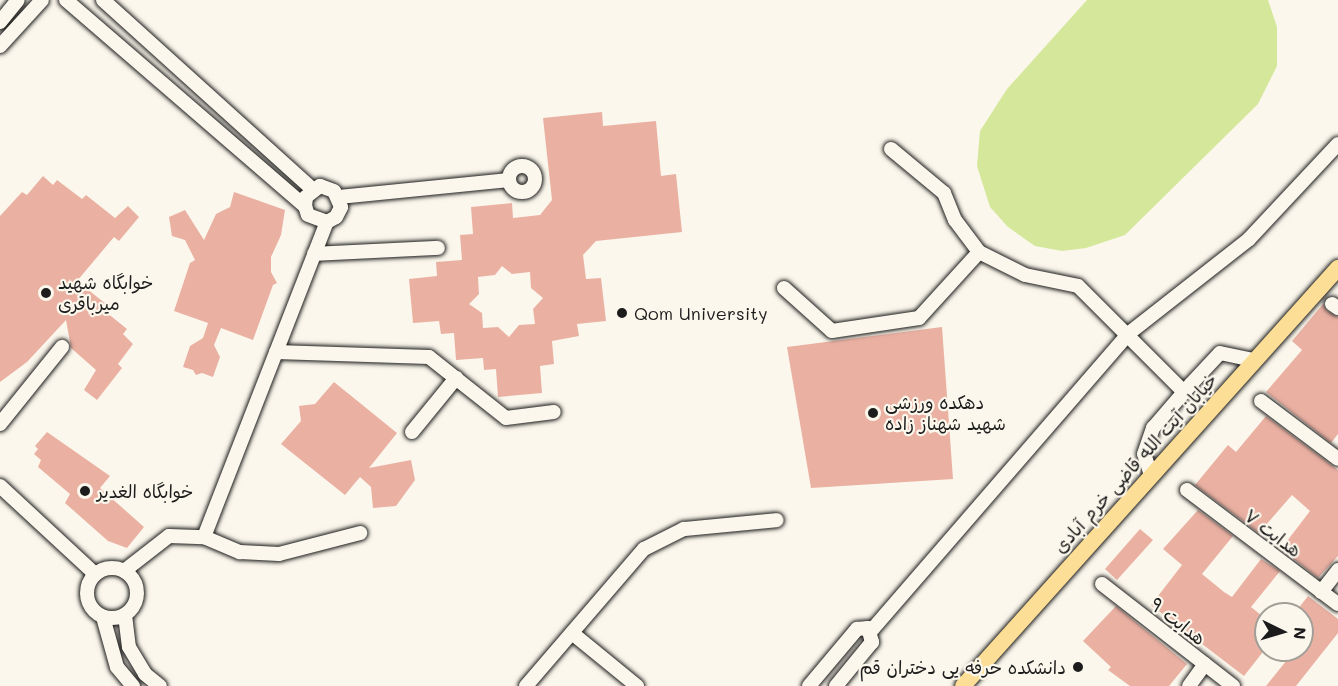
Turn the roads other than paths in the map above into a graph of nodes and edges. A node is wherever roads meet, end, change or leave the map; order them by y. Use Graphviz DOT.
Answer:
graph roads {
  1 [pos="18,0"];
  2 [pos="42,0"];
  3 [pos="66,0"];
  4 [pos="103,0"];
  5 [pos="0,21"];
  6 [pos="0,46"];
  7 [pos="1338,144"];
  8 [pos="891,149"];
  9 [pos="509,180"];
  10 [pos="312,189"];
  11 [pos="339,197"];
  12 [pos="305,206"];
  13 [pos="327,222"];
  14 [pos="438,248"];
  15 [pos="979,252"];
  16 [pos="314,254"];
  17 [pos="1338,268"];
  18 [pos="784,288"];
  19 [pos="1128,334"];
  20 [pos="62,347"];
  21 [pos="276,352"];
  22 [pos="1252,360"];
  23 [pos="456,378"];
  24 [pos="1185,393"];
  25 [pos="1261,401"];
  26 [pos="554,412"];
  27 [pos="0,424"];
  28 [pos="412,432"];
  29 [pos="1338,459"];
  30 [pos="1151,475"];
  31 [pos="0,486"];
  32 [pos="1187,490"];
  33 [pos="777,520"];
  34 [pos="360,533"];
  35 [pos="204,537"];
  36 [pos="1338,570"];
  37 [pos="124,571"];
  38 [pos="95,574"];
  39 [pos="1102,584"];
  40 [pos="1322,592"];
  41 [pos="1338,604"];
  42 [pos="125,615"];
  43 [pos="103,617"];
  44 [pos="871,631"];
  45 [pos="572,633"];
  46 [pos="1205,664"];
  47 [pos="133,686"];
  48 [pos="160,686"];
  49 [pos="526,686"];
  50 [pos="636,686"];
  51 [pos="809,686"];
  52 [pos="836,686"];
  53 [pos="963,686"];
  54 [pos="1189,686"];
  55 [pos="1233,686"];
  1 -- 5 [label="street"];
  2 -- 6 [label="street"];
  3 -- 12 [label="street"];
  4 -- 10 [label="street"];
  7 -- 19 [label="street"];
  8 -- 15 [label="street"];
  9 -- 11 [label="street"];
  10 -- 11 [label="street"];
  10 -- 12 [label="street"];
  11 -- 13 [label="street"];
  12 -- 13 [label="street"];
  13 -- 16 [label="street"];
  14 -- 16 [label="street"];
  15 -- 18 [label="street"];
  15 -- 19 [label="street"];
  16 -- 21 [label="street"];
  17 -- 22 [label="main road, خیابان آیت الله قاضی خرم آبادی"];
  19 -- 24 [label="street"];
  19 -- 44 [label="street"];
  20 -- 27 [label="street"];
  21 -- 23 [label="street"];
  21 -- 35 [label="street"];
  22 -- 24 [label="street"];
  22 -- 30 [label="main road, خیابان آیت الله قاضی خرم آبادی"];
  23 -- 26 [label="street"];
  23 -- 28 [label="street"];
  24 -- 30 [label="street"];
  25 -- 29 [label="street"];
  30 -- 53 [label="main road, خیابان آیت الله قاضی خرم آبادی"];
  31 -- 38 [label="street"];
  32 -- 40 [label="street, هدایت ۷"];
  33 -- 45 [label="street"];
  34 -- 35 [label="street"];
  35 -- 37 [label="street"];
  36 -- 40 [label="street"];
  37 -- 38 [label="street"];
  37 -- 42 [label="street"];
  38 -- 43 [label="street"];
  39 -- 46 [label="street, هدایت ۹"];
  40 -- 41 [label="street, هدایت ۷"];
  42 -- 43 [label="street"];
  42 -- 48 [label="street"];
  43 -- 47 [label="street"];
  44 -- 51 [label="street"];
  44 -- 52 [label="street"];
  45 -- 49 [label="street"];
  45 -- 50 [label="street"];
  46 -- 54 [label="street"];
  46 -- 55 [label="street, هدایت ۹"];
}
